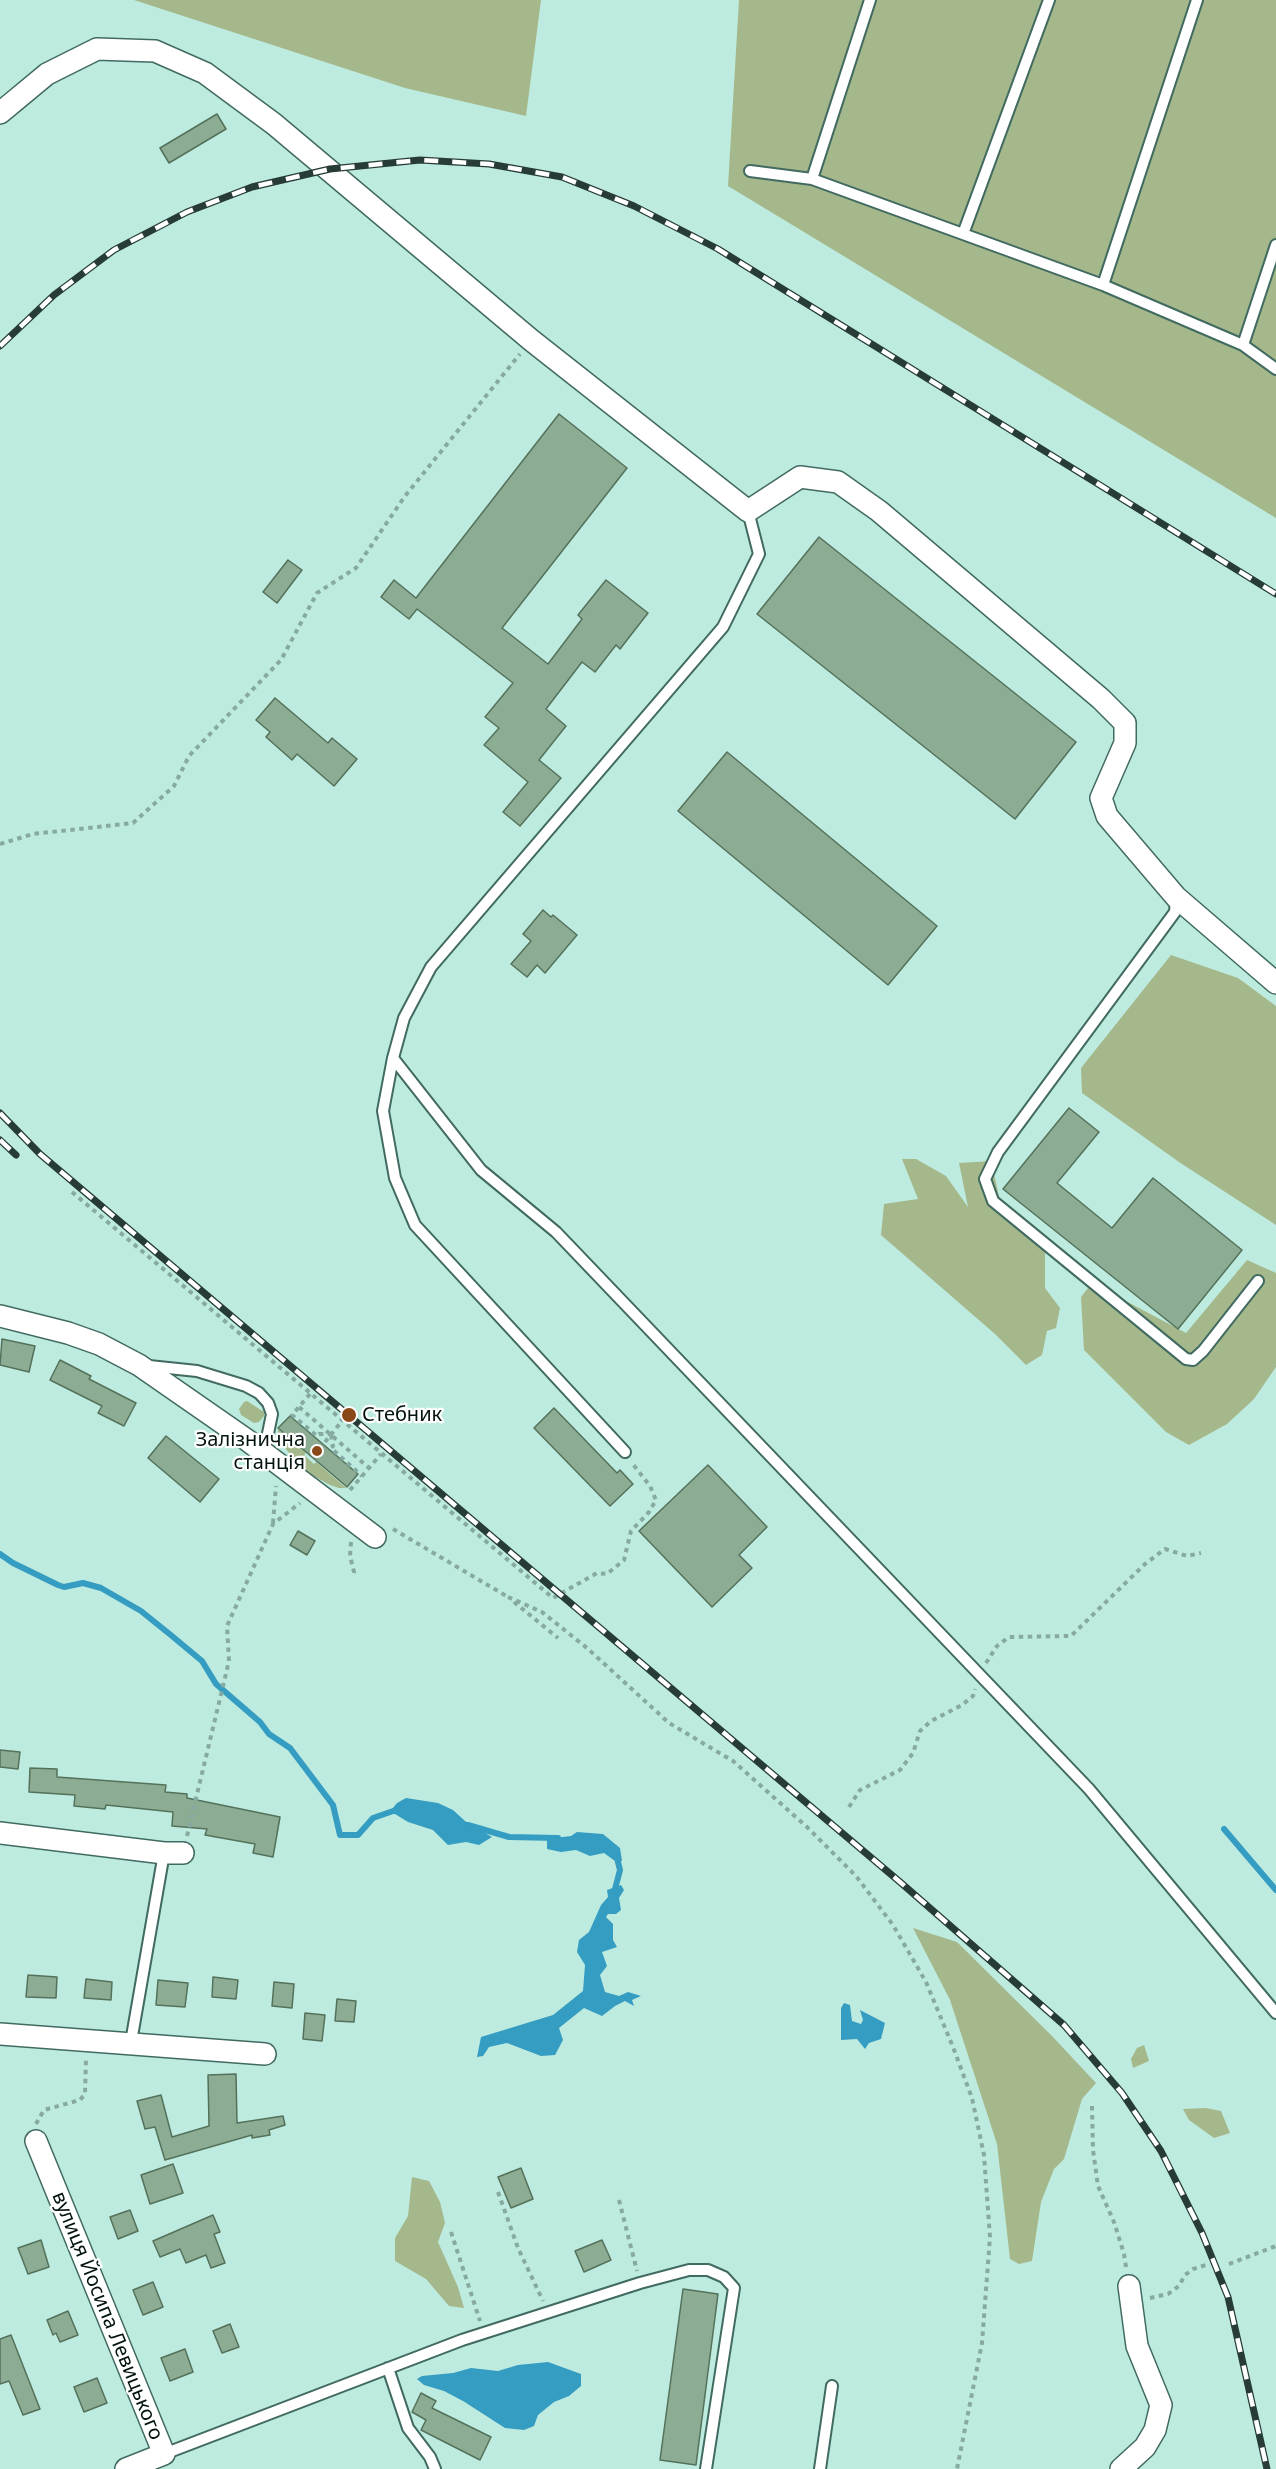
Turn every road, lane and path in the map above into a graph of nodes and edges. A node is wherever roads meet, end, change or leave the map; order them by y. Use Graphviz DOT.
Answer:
graph roads {
  1 [pos="870,0"];
  2 [pos="1049,0"];
  3 [pos="1197,0"];
  4 [pos="0,113"];
  5 [pos="750,171"];
  6 [pos="812,179"];
  7 [pos="963,234"];
  8 [pos="1276,245"];
  9 [pos="1103,285"];
  10 [pos="531,340"];
  11 [pos="1243,345"];
  12 [pos="1276,369"];
  13 [pos="748,511"];
  14 [pos="0,844"];
  15 [pos="1176,897"];
  16 [pos="1276,983"];
  17 [pos="393,1058"];
  18 [pos="72,1192"];
  19 [pos="1258,1281"];
  20 [pos="0,1317"];
  21 [pos="139,1365"];
  22 [pos="310,1394"];
  23 [pos="299,1407"];
  24 [pos="312,1419"];
  25 [pos="342,1420"];
  26 [pos="306,1426"];
  27 [pos="331,1434"];
  28 [pos="325,1442"];
  29 [pos="625,1452"];
  30 [pos="354,1454"];
  31 [pos="381,1454"];
  32 [pos="271,1459"];
  33 [pos="347,1462"];
  34 [pos="369,1468"];
  35 [pos="363,1476"];
  36 [pos="350,1490"];
  37 [pos="316,1493"];
  38 [pos="273,1524"];
  39 [pos="374,1530"];
  40 [pos="1201,1553"];
  41 [pos="353,1576"];
  42 [pos="508,1597"];
  43 [pos="558,1638"];
  44 [pos="981,1676"];
  45 [pos="849,1807"];
  46 [pos="0,1833"];
  47 [pos="173,1853"];
  48 [pos="1276,2013"];
  49 [pos="0,2034"];
  50 [pos="86,2039"];
  51 [pos="131,2042"];
  52 [pos="265,2054"];
  53 [pos="1092,2106"];
  54 [pos="36,2141"];
  55 [pos="498,2192"];
  56 [pos="619,2200"];
  57 [pos="451,2232"];
  58 [pos="1276,2246"];
  59 [pos="1229,2264"];
  60 [pos="1206,2265"];
  61 [pos="640,2283"];
  62 [pos="1130,2293"];
  63 [pos="549,2312"];
  64 [pos="484,2333"];
  65 [pos="388,2368"];
  66 [pos="832,2386"];
  67 [pos="164,2454"];
  68 [pos="126,2469"];
  69 [pos="435,2469"];
  70 [pos="706,2469"];
  71 [pos="820,2469"];
  72 [pos="957,2469"];
  73 [pos="1121,2469"];
  1 -- 6 [label="lane"];
  2 -- 7 [label="lane"];
  3 -- 9 [label="lane"];
  4 -- 10 [label="street"];
  5 -- 6 [label="lane"];
  6 -- 7 [label="lane"];
  7 -- 9 [label="lane"];
  8 -- 11 [label="lane"];
  9 -- 11 [label="lane"];
  10 -- 13 [label="street"];
  10 -- 14 [label="path"];
  11 -- 12 [label="lane"];
  13 -- 15 [label="street"];
  13 -- 17 [label="lane"];
  15 -- 16 [label="street"];
  15 -- 19 [label="lane"];
  17 -- 29 [label="lane"];
  17 -- 44 [label="lane"];
  18 -- 22 [label="path"];
  20 -- 21 [label="street"];
  21 -- 32 [label="street"];
  21 -- 32 [label="lane"];
  22 -- 23 [label="path"];
  22 -- 25 [label="path"];
  23 -- 24 [label="path"];
  23 -- 26 [label="path"];
  24 -- 26 [label="path"];
  24 -- 27 [label="path"];
  25 -- 27 [label="path"];
  25 -- 31 [label="path"];
  26 -- 27 [label="path"];
  27 -- 28 [label="path"];
  27 -- 30 [label="path"];
  27 -- 33 [label="path"];
  29 -- 31 [label="path"];
  30 -- 33 [label="path"];
  30 -- 34 [label="path"];
  31 -- 34 [label="path"];
  32 -- 37 [label="street"];
  32 -- 38 [label="path"];
  33 -- 35 [label="path"];
  34 -- 35 [label="path"];
  35 -- 36 [label="path"];
  37 -- 38 [label="path"];
  37 -- 39 [label="street"];
  38 -- 47 [label="path"];
  39 -- 41 [label="path"];
  39 -- 42 [label="path"];
  40 -- 44 [label="path"];
  42 -- 43 [label="path"];
  42 -- 72 [label="path"];
  44 -- 45 [label="path"];
  44 -- 48 [label="lane"];
  46 -- 47 [label="street"];
  47 -- 51 [label="lane"];
  49 -- 50 [label="street"];
  50 -- 51 [label="street"];
  50 -- 54 [label="path"];
  51 -- 52 [label="street"];
  53 -- 62 [label="path"];
  54 -- 67 [label="street, вулиця Йосипа Левицького"];
  55 -- 63 [label="path"];
  56 -- 61 [label="path"];
  57 -- 64 [label="path"];
  58 -- 59 [label="path"];
  60 -- 62 [label="path"];
  61 -- 63 [label="lane"];
  61 -- 70 [label="lane"];
  62 -- 73 [label="street"];
  63 -- 64 [label="lane"];
  64 -- 65 [label="lane"];
  65 -- 67 [label="lane"];
  65 -- 69 [label="lane"];
  66 -- 71 [label="lane"];
  67 -- 68 [label="street, вулиця Йосипа Левицького"];
}
